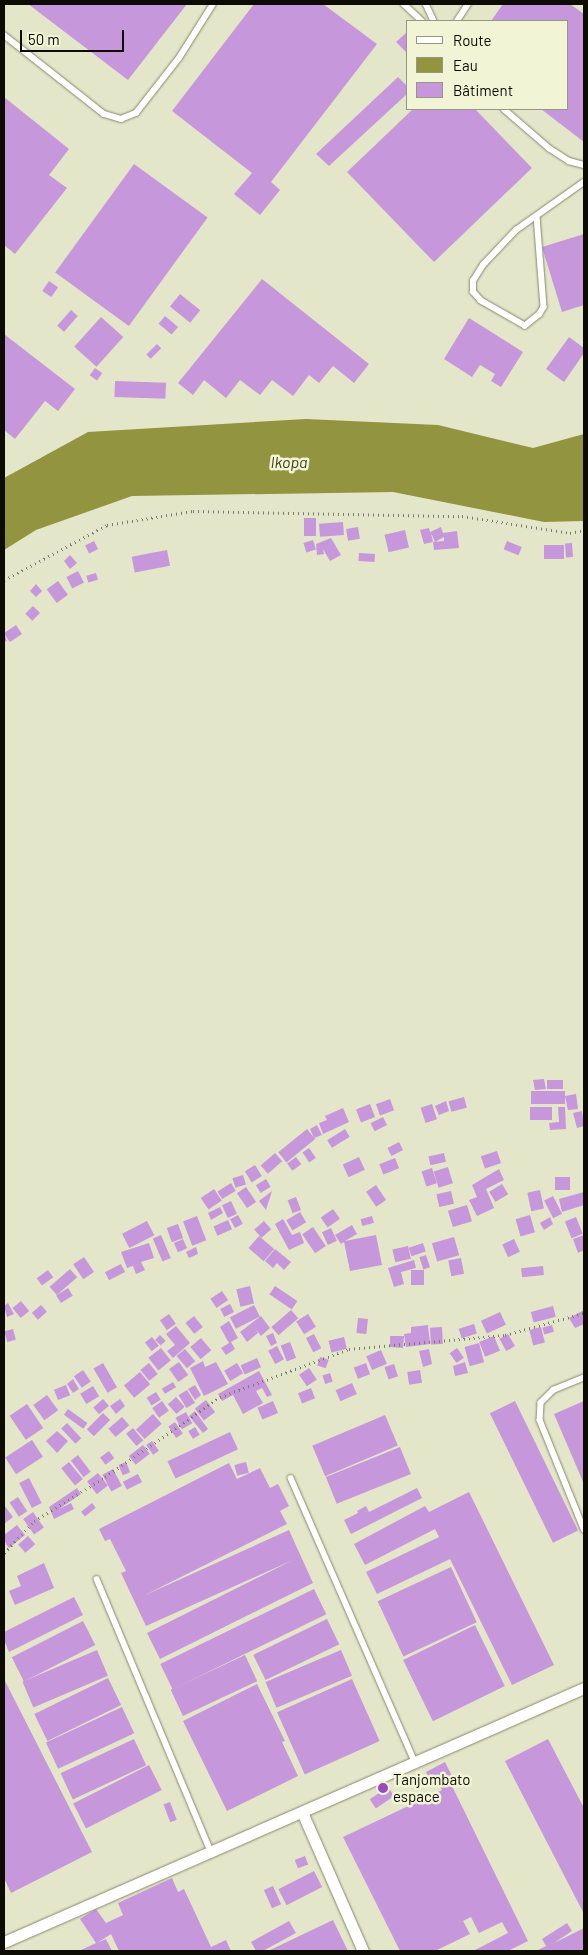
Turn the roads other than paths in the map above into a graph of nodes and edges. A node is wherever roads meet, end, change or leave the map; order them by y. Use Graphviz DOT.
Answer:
graph roads {
  1 [pos="213,4"];
  2 [pos="404,4"];
  3 [pos="426,4"];
  4 [pos="468,4"];
  5 [pos="421,20"];
  6 [pos="434,20"];
  7 [pos="458,20"];
  8 [pos="4,35"];
  9 [pos="505,110"];
  10 [pos="584,165"];
  11 [pos="584,182"];
  12 [pos="537,216"];
  13 [pos="584,1378"];
  14 [pos="291,1478"];
  15 [pos="584,1530"];
  16 [pos="97,1579"];
  17 [pos="584,1688"];
  18 [pos="415,1762"];
  19 [pos="302,1812"];
  20 [pos="212,1851"];
  21 [pos="4,1942"];
  22 [pos="363,1951"];
  1 -- 8 [label="lane"];
  2 -- 5 [label="lane"];
  3 -- 6 [label="lane"];
  4 -- 7 [label="lane"];
  9 -- 10 [label="lane"];
  11 -- 12 [label="lane"];
  12 -- 12 [label="lane"];
  13 -- 15 [label="lane"];
  14 -- 18 [label="lane"];
  16 -- 20 [label="lane"];
  17 -- 18 [label="street"];
  18 -- 19 [label="street"];
  19 -- 20 [label="street"];
  19 -- 22 [label="street"];
  20 -- 21 [label="street"];
}
